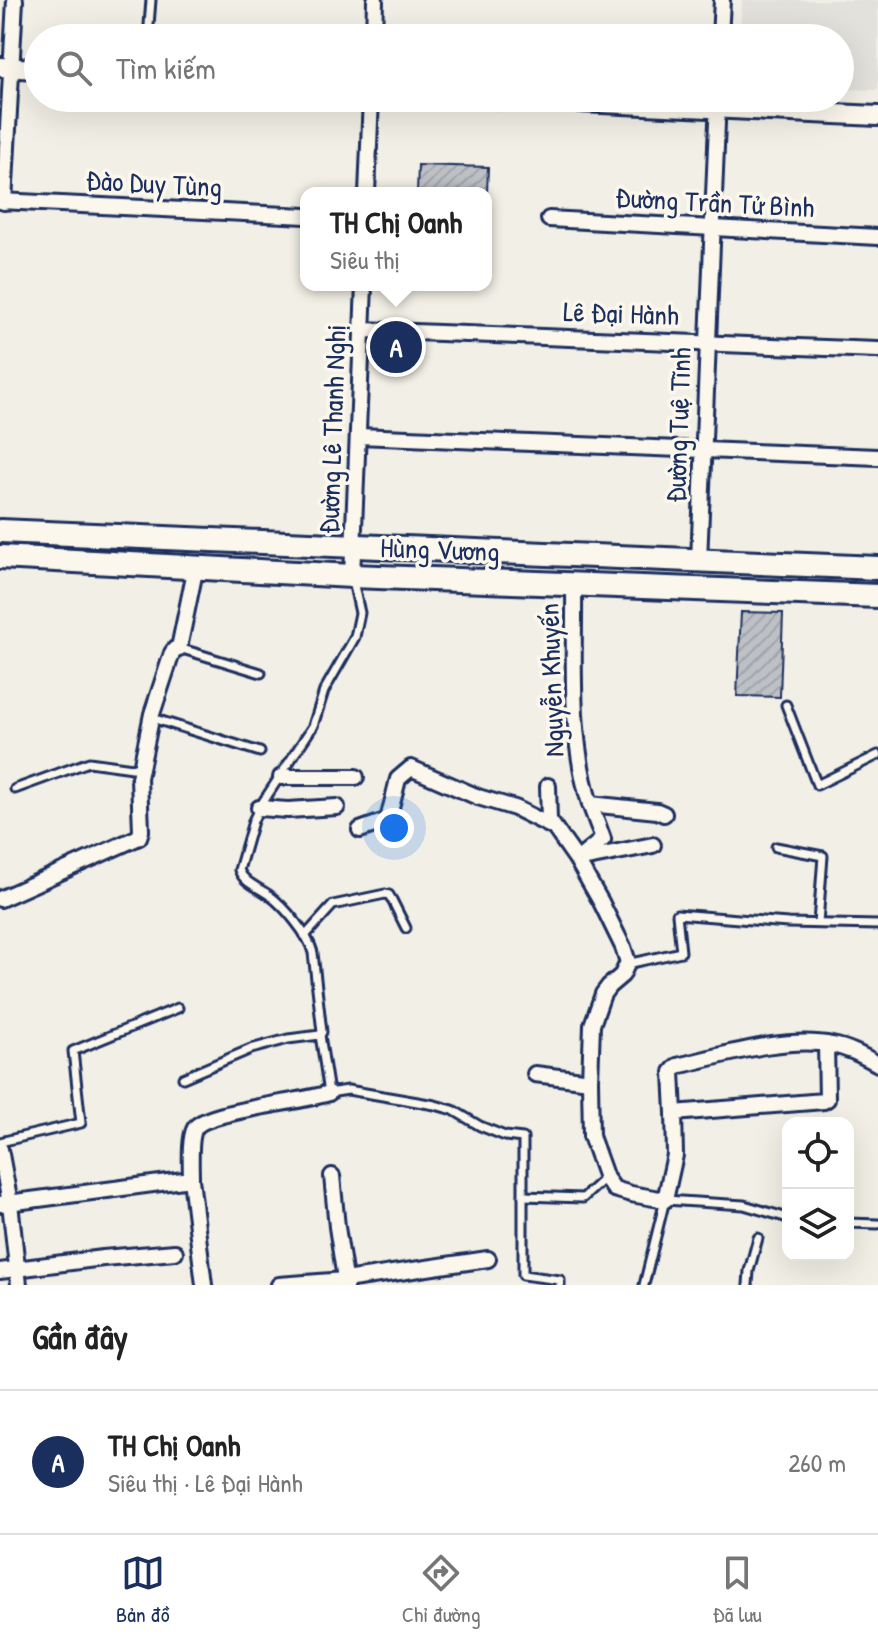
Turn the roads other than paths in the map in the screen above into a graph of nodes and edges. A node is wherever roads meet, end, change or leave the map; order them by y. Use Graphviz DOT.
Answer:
graph roads {
  1 [pos="15,0"];
  2 [pos="151,0"];
  3 [pos="375,0"];
  4 [pos="722,0"];
  5 [pos="149,24"];
  6 [pos="374,24"];
  7 [pos="721,24"];
  8 [pos="6,67"];
  9 [pos="370,112"];
  10 [pos="718,112"];
  11 [pos="825,112"];
  12 [pos="878,116"];
  13 [pos="367,187"];
  14 [pos="2,202"];
  15 [pos="300,216"];
  16 [pos="549,219"];
  17 [pos="712,228"];
  18 [pos="878,237"];
  19 [pos="364,291"];
  20 [pos="362,330"];
  21 [pos="707,342"];
  22 [pos="878,350"];
  23 [pos="358,436"];
  24 [pos="703,450"];
  25 [pos="878,457"];
  26 [pos="0,531"];
  27 [pos="353,545"];
  28 [pos="0,557"];
  29 [pos="699,561"];
  30 [pos="196,566"];
  31 [pos="878,568"];
  32 [pos="352,576"];
  33 [pos="574,583"];
  34 [pos="878,596"];
  35 [pos="179,648"];
  36 [pos="261,673"];
  37 [pos="786,705"];
  38 [pos="152,718"];
  39 [pos="260,752"];
  40 [pos="878,755"];
  41 [pos="140,769"];
  42 [pos="281,777"];
  43 [pos="356,777"];
  44 [pos="548,786"];
  45 [pos="15,789"];
  46 [pos="590,804"];
  47 [pos="337,807"];
  48 [pos="259,808"];
  49 [pos="664,814"];
  50 [pos="553,827"];
  51 [pos="360,830"];
  52 [pos="653,845"];
  53 [pos="776,847"];
  54 [pos="577,860"];
  55 [pos="0,899"];
  56 [pos="818,923"];
  57 [pos="878,925"];
  58 [pos="406,928"];
  59 [pos="305,936"];
  60 [pos="627,964"];
  61 [pos="178,1008"];
  62 [pos="320,1035"];
  63 [pos="826,1044"];
  64 [pos="878,1064"];
  65 [pos="535,1074"];
  66 [pos="183,1078"];
  67 [pos="590,1081"];
  68 [pos="329,1093"];
  69 [pos="674,1113"];
  70 [pos="0,1142"];
  71 [pos="0,1149"];
  72 [pos="332,1176"];
  73 [pos="606,1178"];
  74 [pos="191,1179"];
  75 [pos="523,1196"];
  76 [pos="665,1200"];
  77 [pos="5,1204"];
  78 [pos="782,1216"];
  79 [pos="854,1223"];
  80 [pos="878,1224"];
  81 [pos="758,1238"];
  82 [pos="175,1252"];
  83 [pos="488,1259"];
  84 [pos="17,1269"];
  85 [pos="0,1271"];
  86 [pos="345,1282"];
  87 [pos="19,1285"];
  88 [pos="204,1285"];
  89 [pos="279,1285"];
  90 [pos="560,1285"];
  91 [pos="644,1285"];
  92 [pos="748,1285"];
  1 -- 8 [label="street"];
  2 -- 5 [label="lane"];
  3 -- 6 [label="street"];
  4 -- 7 [label="street"];
  8 -- 14 [label="street"];
  9 -- 13 [label="street"];
  10 -- 17 [label="street, Đường Tuệ Tĩnh"];
  11 -- 12 [label="street"];
  14 -- 15 [label="street, Đào Duy Tùng"];
  16 -- 17 [label="street, Đường Trần Tử Bình"];
  17 -- 18 [label="street, Đường Trần Tử Bình"];
  17 -- 21 [label="street, Đường Tuệ Tĩnh"];
  19 -- 20 [label="street, Đường Lê Thanh Nghị"];
  20 -- 21 [label="street, Lê Đại Hành"];
  20 -- 23 [label="street, Đường Lê Thanh Nghị"];
  21 -- 22 [label="street, Lê Đại Hành"];
  21 -- 24 [label="street, Đường Tuệ Tĩnh"];
  23 -- 24 [label="street"];
  23 -- 27 [label="street, Đường Lê Thanh Nghị"];
  24 -- 25 [label="street"];
  24 -- 29 [label="street, Đường Tuệ Tĩnh"];
  26 -- 27 [label="main road, Hùng Vương"];
  27 -- 29 [label="main road, Hùng Vương"];
  27 -- 32 [label="street, Đường Lê Thanh Nghị"];
  28 -- 30 [label="main road, Hùng Vương"];
  29 -- 31 [label="main road, Hùng Vương"];
  30 -- 32 [label="main road, Hùng Vương"];
  30 -- 35 [label="street"];
  32 -- 33 [label="main road, Hùng Vương"];
  32 -- 42 [label="lane"];
  33 -- 34 [label="main road, Hùng Vương"];
  33 -- 46 [label="street, Nguyễn Khuyến"];
  35 -- 36 [label="lane"];
  35 -- 38 [label="street"];
  37 -- 40 [label="lane"];
  38 -- 39 [label="lane"];
  38 -- 41 [label="street"];
  41 -- 45 [label="lane"];
  41 -- 55 [label="street"];
  42 -- 43 [label="street"];
  42 -- 48 [label="lane"];
  44 -- 50 [label="street, Nguyễn Khuyến"];
  46 -- 49 [label="street"];
  46 -- 54 [label="street, Nguyễn Khuyến"];
  47 -- 48 [label="street"];
  48 -- 59 [label="lane"];
  50 -- 51 [label="street"];
  50 -- 54 [label="street, Nguyễn Khuyến"];
  52 -- 54 [label="street"];
  53 -- 56 [label="lane"];
  54 -- 60 [label="street, Nguyễn Khuyến"];
  56 -- 57 [label="lane"];
  56 -- 60 [label="lane"];
  58 -- 59 [label="lane"];
  59 -- 62 [label="lane"];
  60 -- 67 [label="street"];
  61 -- 70 [label="lane"];
  62 -- 66 [label="lane"];
  62 -- 68 [label="lane"];
  63 -- 64 [label="street"];
  63 -- 69 [label="street"];
  63 -- 69 [label="street"];
  65 -- 67 [label="street"];
  67 -- 73 [label="street"];
  68 -- 74 [label="street"];
  68 -- 75 [label="lane"];
  69 -- 76 [label="street"];
  71 -- 77 [label="street"];
  72 -- 86 [label="street"];
  73 -- 75 [label="lane"];
  73 -- 76 [label="street"];
  74 -- 77 [label="street"];
  74 -- 88 [label="street"];
  75 -- 90 [label="lane"];
  76 -- 78 [label="lane"];
  76 -- 91 [label="lane"];
  77 -- 84 [label="street"];
  79 -- 80 [label="lane"];
  81 -- 92 [label="lane"];
  82 -- 84 [label="street"];
  83 -- 86 [label="street"];
  84 -- 85 [label="street"];
  84 -- 87 [label="street"];
  86 -- 89 [label="street"];
}
